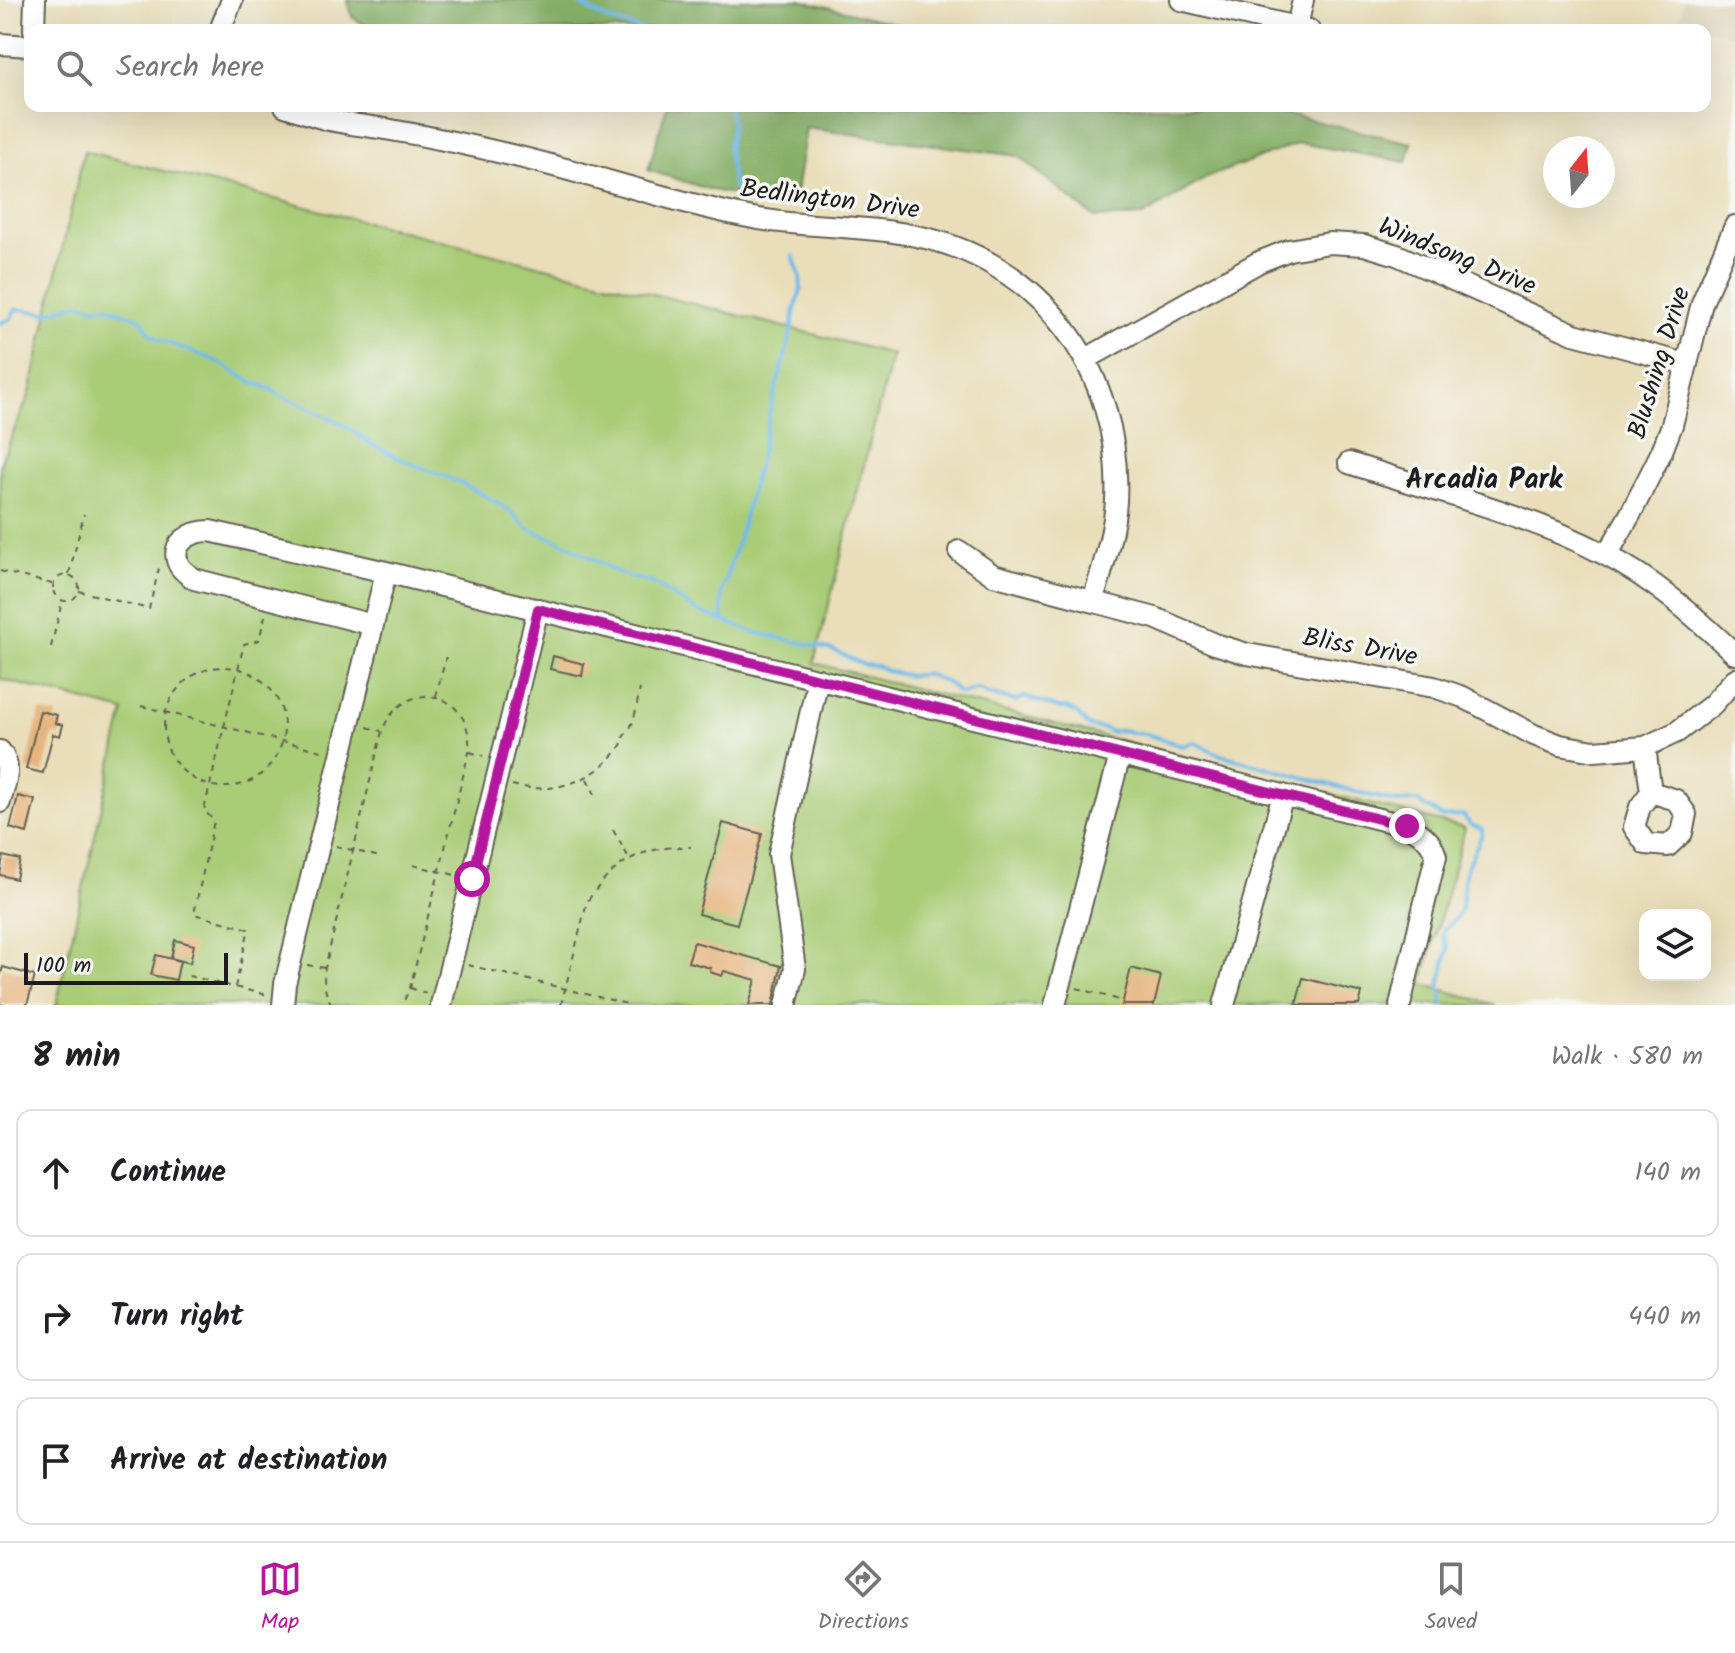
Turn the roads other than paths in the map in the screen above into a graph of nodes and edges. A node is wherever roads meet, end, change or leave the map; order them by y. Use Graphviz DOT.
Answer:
graph roads {
  1 [pos="35,0"];
  2 [pos="232,0"];
  3 [pos="1181,0"];
  4 [pos="1303,0"];
  5 [pos="34,24"];
  6 [pos="222,24"];
  7 [pos="1286,24"];
  8 [pos="1303,24"];
  9 [pos="0,44"];
  10 [pos="24,46"];
  11 [pos="303,112"];
  12 [pos="1735,226"];
  13 [pos="1086,359"];
  14 [pos="1686,364"];
  15 [pos="1349,463"];
  16 [pos="959,551"];
  17 [pos="1607,555"];
  18 [pos="386,572"];
  19 [pos="1093,601"];
  20 [pos="538,609"];
  21 [pos="373,625"];
  22 [pos="1735,654"];
  23 [pos="818,679"];
  24 [pos="1735,679"];
  25 [pos="1645,747"];
  26 [pos="0,751"];
  27 [pos="1120,755"];
  28 [pos="1651,792"];
  29 [pos="1283,795"];
  30 [pos="0,802"];
  31 [pos="283,1002"];
  32 [pos="441,1005"];
  33 [pos="786,1005"];
  34 [pos="1055,1005"];
  35 [pos="1224,1005"];
  36 [pos="1400,1005"];
  1 -- 5 [label="street"];
  2 -- 6 [label="street"];
  3 -- 7 [label="street"];
  4 -- 8 [label="street"];
  9 -- 10 [label="street"];
  11 -- 13 [label="street, Bedlington Drive"];
  12 -- 14 [label="street, Blushing Drive"];
  13 -- 14 [label="street, Windsong Drive"];
  13 -- 19 [label="street, Bedlington Drive"];
  14 -- 17 [label="street, Blushing Drive"];
  15 -- 17 [label="street"];
  16 -- 19 [label="street, Bliss Drive"];
  17 -- 22 [label="street"];
  18 -- 20 [label="street"];
  18 -- 21 [label="street"];
  18 -- 21 [label="street"];
  19 -- 25 [label="street, Bliss Drive"];
  20 -- 23 [label="street"];
  20 -- 32 [label="street"];
  21 -- 31 [label="street"];
  23 -- 27 [label="street"];
  23 -- 33 [label="street"];
  24 -- 25 [label="street, Bliss Drive"];
  25 -- 28 [label="street"];
  26 -- 30 [label="street"];
  27 -- 29 [label="street"];
  27 -- 34 [label="street"];
  29 -- 35 [label="street"];
  29 -- 36 [label="street"];
}
